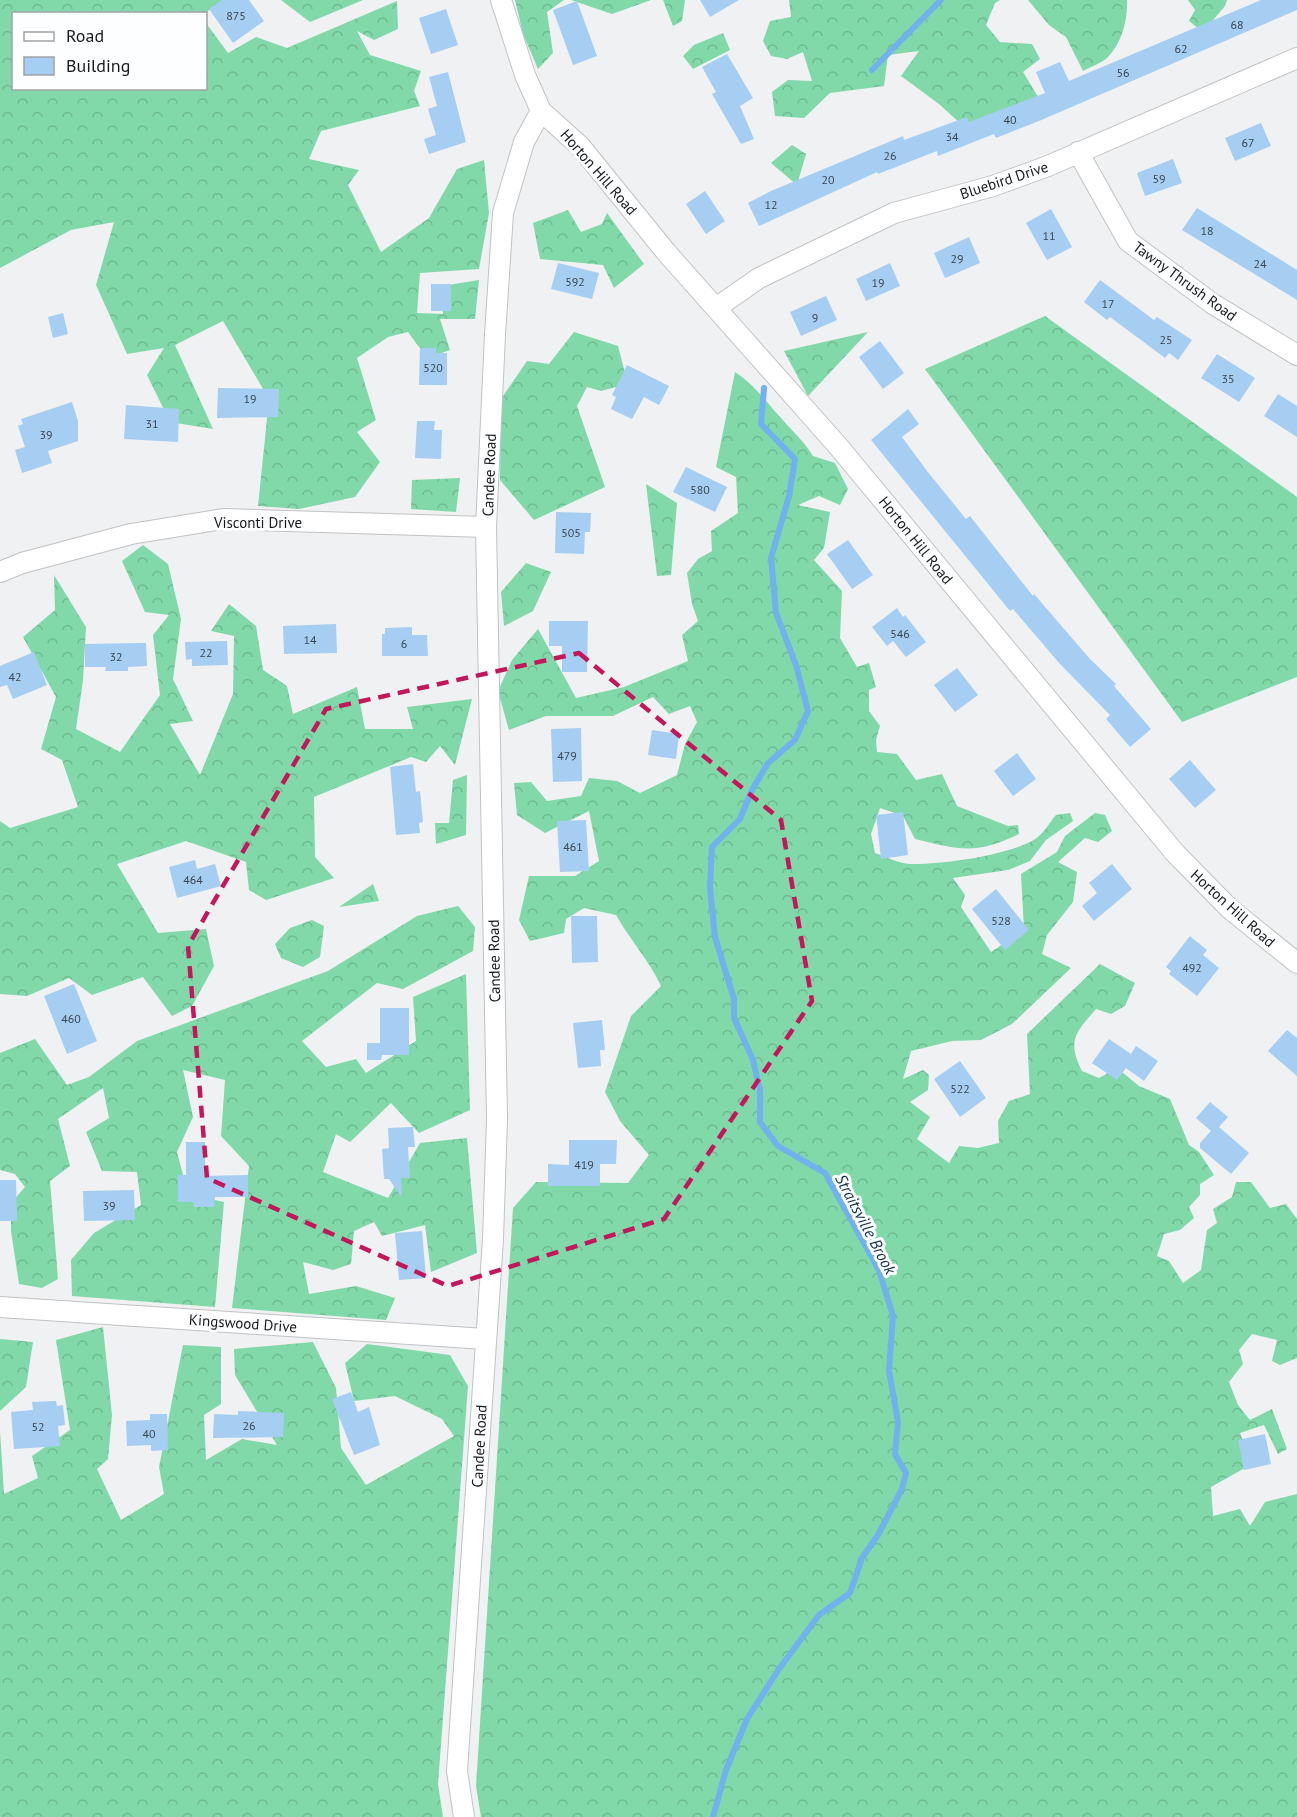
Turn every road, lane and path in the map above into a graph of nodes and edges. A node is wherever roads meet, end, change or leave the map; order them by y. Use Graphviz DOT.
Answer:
graph roads {
  1 [pos="501,0"];
  2 [pos="1297,58"];
  3 [pos="541,111"];
  4 [pos="1078,152"];
  5 [pos="716,308"];
  6 [pos="1297,355"];
  7 [pos="486,527"];
  8 [pos="0,572"];
  9 [pos="1297,963"];
  10 [pos="0,1307"];
  11 [pos="485,1339"];
  12 [pos="464,1817"];
  1 -- 3 [label="street"];
  2 -- 4 [label="street, Bluebird Drive"];
  3 -- 5 [label="street, Horton Hill Road"];
  3 -- 7 [label="street, Candee Road"];
  4 -- 5 [label="street, Bluebird Drive"];
  4 -- 6 [label="street, Tawny Thrush Road"];
  5 -- 9 [label="street, Horton Hill Road"];
  7 -- 8 [label="street, Visconti Drive"];
  7 -- 11 [label="street, Candee Road"];
  10 -- 11 [label="street, Kingswood Drive"];
  11 -- 12 [label="street, Candee Road"];
}
